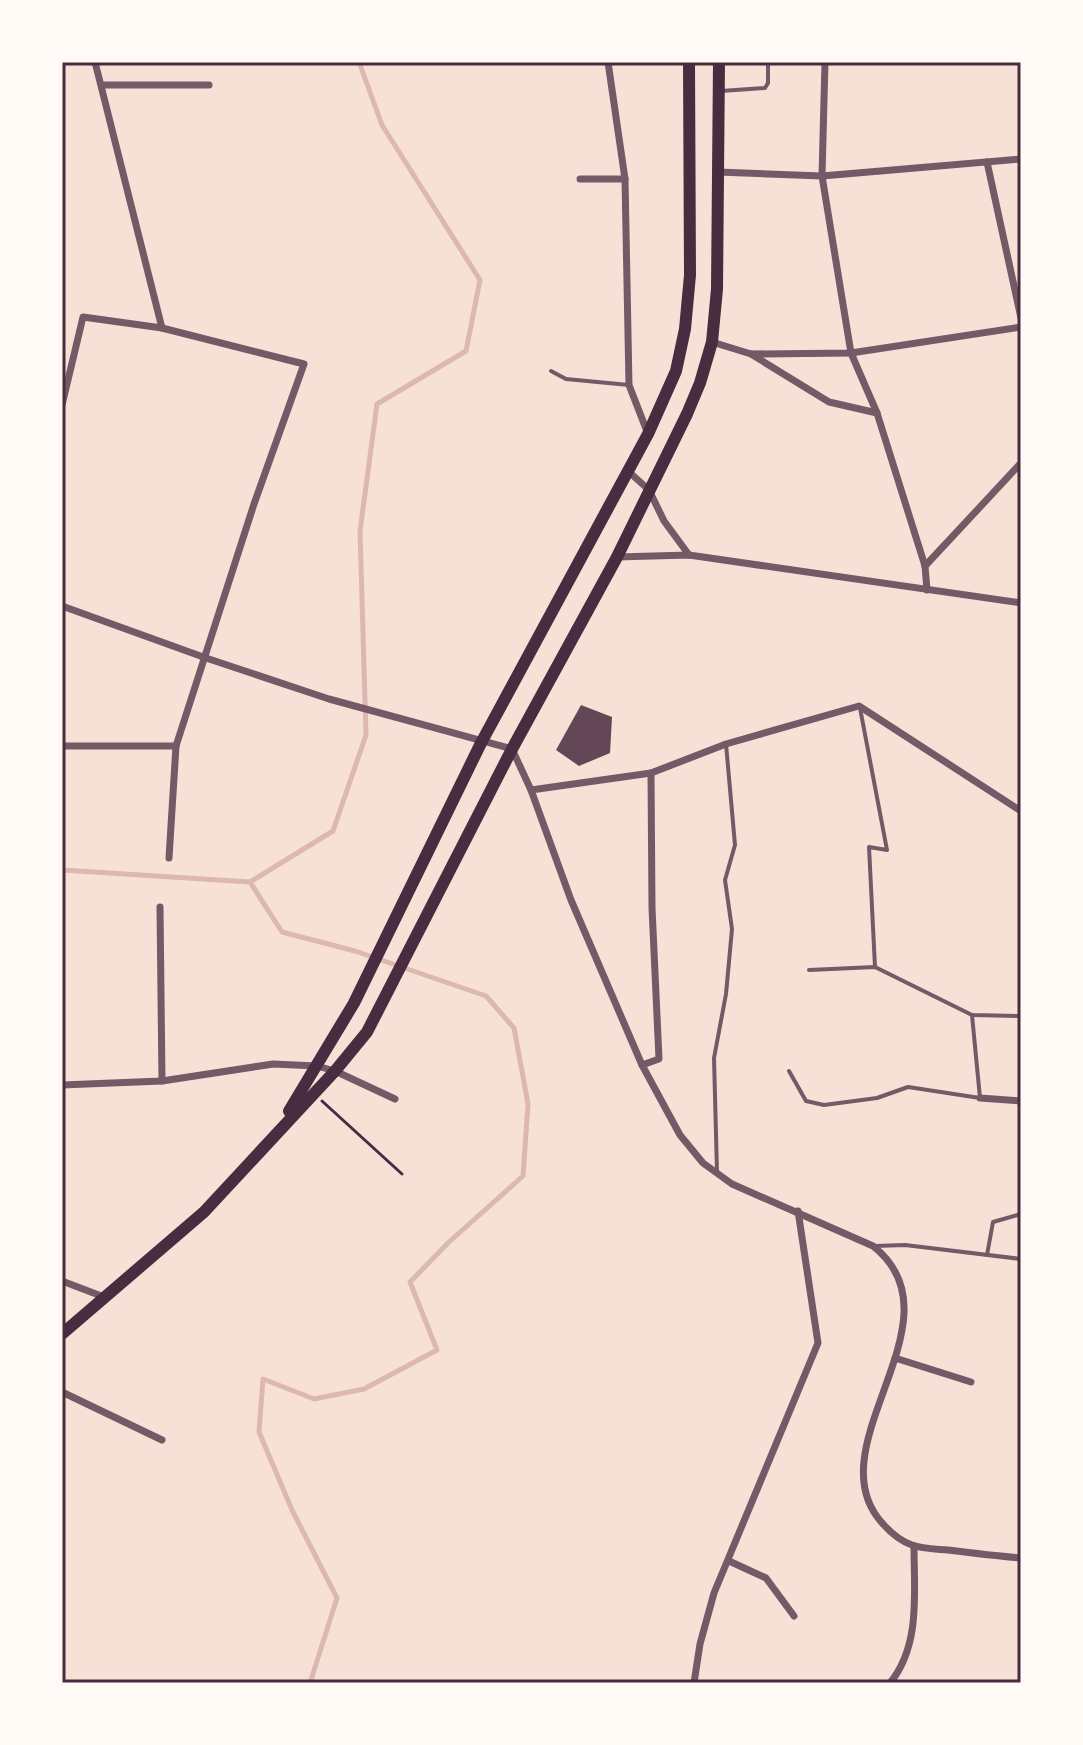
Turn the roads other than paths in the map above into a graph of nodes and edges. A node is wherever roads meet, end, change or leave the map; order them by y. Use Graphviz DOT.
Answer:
graph roads {
  1 [pos="95,62"];
  2 [pos="608,62"];
  3 [pos="689,62"];
  4 [pos="719,62"];
  5 [pos="768,62"];
  6 [pos="825,62"];
  7 [pos="102,85"];
  8 [pos="209,85"];
  9 [pos="719,91"];
  10 [pos="1021,159"];
  11 [pos="987,162"];
  12 [pos="718,172"];
  13 [pos="822,176"];
  14 [pos="580,179"];
  15 [pos="625,179"];
  16 [pos="1021,317"];
  17 [pos="1021,327"];
  18 [pos="162,328"];
  19 [pos="712,342"];
  20 [pos="851,353"];
  21 [pos="751,354"];
  22 [pos="66,360"];
  23 [pos="551,371"];
  24 [pos="629,385"];
  25 [pos="62,405"];
  26 [pos="877,413"];
  27 [pos="648,434"];
  28 [pos="1021,463"];
  29 [pos="628,471"];
  30 [pos="649,490"];
  31 [pos="689,555"];
  32 [pos="617,557"];
  33 [pos="925,566"];
  34 [pos="927,590"];
  35 [pos="1021,603"];
  36 [pos="62,606"];
  37 [pos="206,658"];
  38 [pos="859,706"];
  39 [pos="481,743"];
  40 [pos="726,744"];
  41 [pos="62,746"];
  42 [pos="176,746"];
  43 [pos="512,749"];
  44 [pos="651,773"];
  45 [pos="531,790"];
  46 [pos="1021,811"];
  47 [pos="169,858"];
  48 [pos="160,907"];
  49 [pos="875,967"];
  50 [pos="809,970"];
  51 [pos="972,1015"];
  52 [pos="1021,1016"];
  53 [pos="642,1065"];
  54 [pos="317,1066"];
  55 [pos="335,1071"];
  56 [pos="789,1071"];
  57 [pos="162,1081"];
  58 [pos="62,1085"];
  59 [pos="980,1098"];
  60 [pos="395,1099"];
  61 [pos="1021,1101"];
  62 [pos="274,1134"];
  63 [pos="717,1174"];
  64 [pos="798,1211"];
  65 [pos="1021,1214"];
  66 [pos="873,1246"];
  67 [pos="987,1255"];
  68 [pos="1021,1259"];
  69 [pos="62,1281"];
  70 [pos="104,1297"];
  71 [pos="62,1334"];
  72 [pos="895,1358"];
  73 [pos="971,1382"];
  74 [pos="62,1392"];
  75 [pos="162,1440"];
  76 [pos="914,1546"];
  77 [pos="1021,1558"];
  78 [pos="729,1561"];
  79 [pos="794,1616"];
  80 [pos="694,1683"];
  81 [pos="890,1683"];
  1 -- 7 [label="street"];
  2 -- 15 [label="street"];
  3 -- 27 [label="main road"];
  4 -- 9 [label="main road"];
  5 -- 9 [label="lane"];
  6 -- 13 [label="street"];
  7 -- 8 [label="street"];
  7 -- 18 [label="street"];
  9 -- 12 [label="main road"];
  10 -- 11 [label="street"];
  11 -- 13 [label="street"];
  11 -- 16 [label="street"];
  12 -- 13 [label="street"];
  12 -- 19 [label="main road"];
  13 -- 20 [label="street"];
  14 -- 15 [label="street"];
  15 -- 24 [label="street"];
  17 -- 20 [label="street"];
  18 -- 22 [label="street"];
  18 -- 37 [label="street"];
  19 -- 21 [label="street"];
  19 -- 30 [label="main road"];
  20 -- 21 [label="street"];
  20 -- 26 [label="street"];
  21 -- 26 [label="street"];
  22 -- 25 [label="street"];
  23 -- 24 [label="lane"];
  24 -- 27 [label="street"];
  26 -- 33 [label="street"];
  27 -- 29 [label="main road"];
  28 -- 33 [label="street"];
  29 -- 30 [label="street"];
  29 -- 39 [label="main road"];
  30 -- 31 [label="street"];
  30 -- 32 [label="main road"];
  31 -- 32 [label="street"];
  31 -- 34 [label="street"];
  32 -- 43 [label="main road"];
  33 -- 34 [label="street"];
  34 -- 35 [label="street"];
  36 -- 37 [label="street"];
  37 -- 39 [label="street"];
  37 -- 42 [label="street"];
  38 -- 40 [label="street"];
  38 -- 46 [label="street"];
  38 -- 49 [label="lane"];
  39 -- 43 [label="street"];
  39 -- 54 [label="main road"];
  40 -- 44 [label="street"];
  40 -- 63 [label="lane"];
  41 -- 42 [label="street"];
  42 -- 47 [label="street"];
  43 -- 45 [label="street"];
  43 -- 55 [label="main road"];
  44 -- 45 [label="street"];
  44 -- 53 [label="street"];
  45 -- 53 [label="street"];
  48 -- 57 [label="street"];
  49 -- 50 [label="lane"];
  49 -- 51 [label="lane"];
  51 -- 52 [label="lane"];
  51 -- 59 [label="lane"];
  53 -- 63 [label="street"];
  54 -- 55 [label="street"];
  54 -- 57 [label="street"];
  54 -- 62 [label="main road"];
  55 -- 60 [label="street"];
  55 -- 62 [label="main road"];
  56 -- 59 [label="lane"];
  57 -- 58 [label="street"];
  59 -- 61 [label="street"];
  62 -- 70 [label="main road"];
  63 -- 64 [label="street"];
  64 -- 66 [label="street"];
  64 -- 78 [label="street"];
  65 -- 67 [label="lane"];
  66 -- 67 [label="lane"];
  66 -- 72 [label="street"];
  67 -- 68 [label="lane"];
  69 -- 70 [label="street"];
  70 -- 71 [label="main road"];
  72 -- 73 [label="street"];
  72 -- 76 [label="street"];
  74 -- 75 [label="street"];
  76 -- 77 [label="street"];
  76 -- 81 [label="street"];
  78 -- 79 [label="street"];
  78 -- 80 [label="street"];
}
